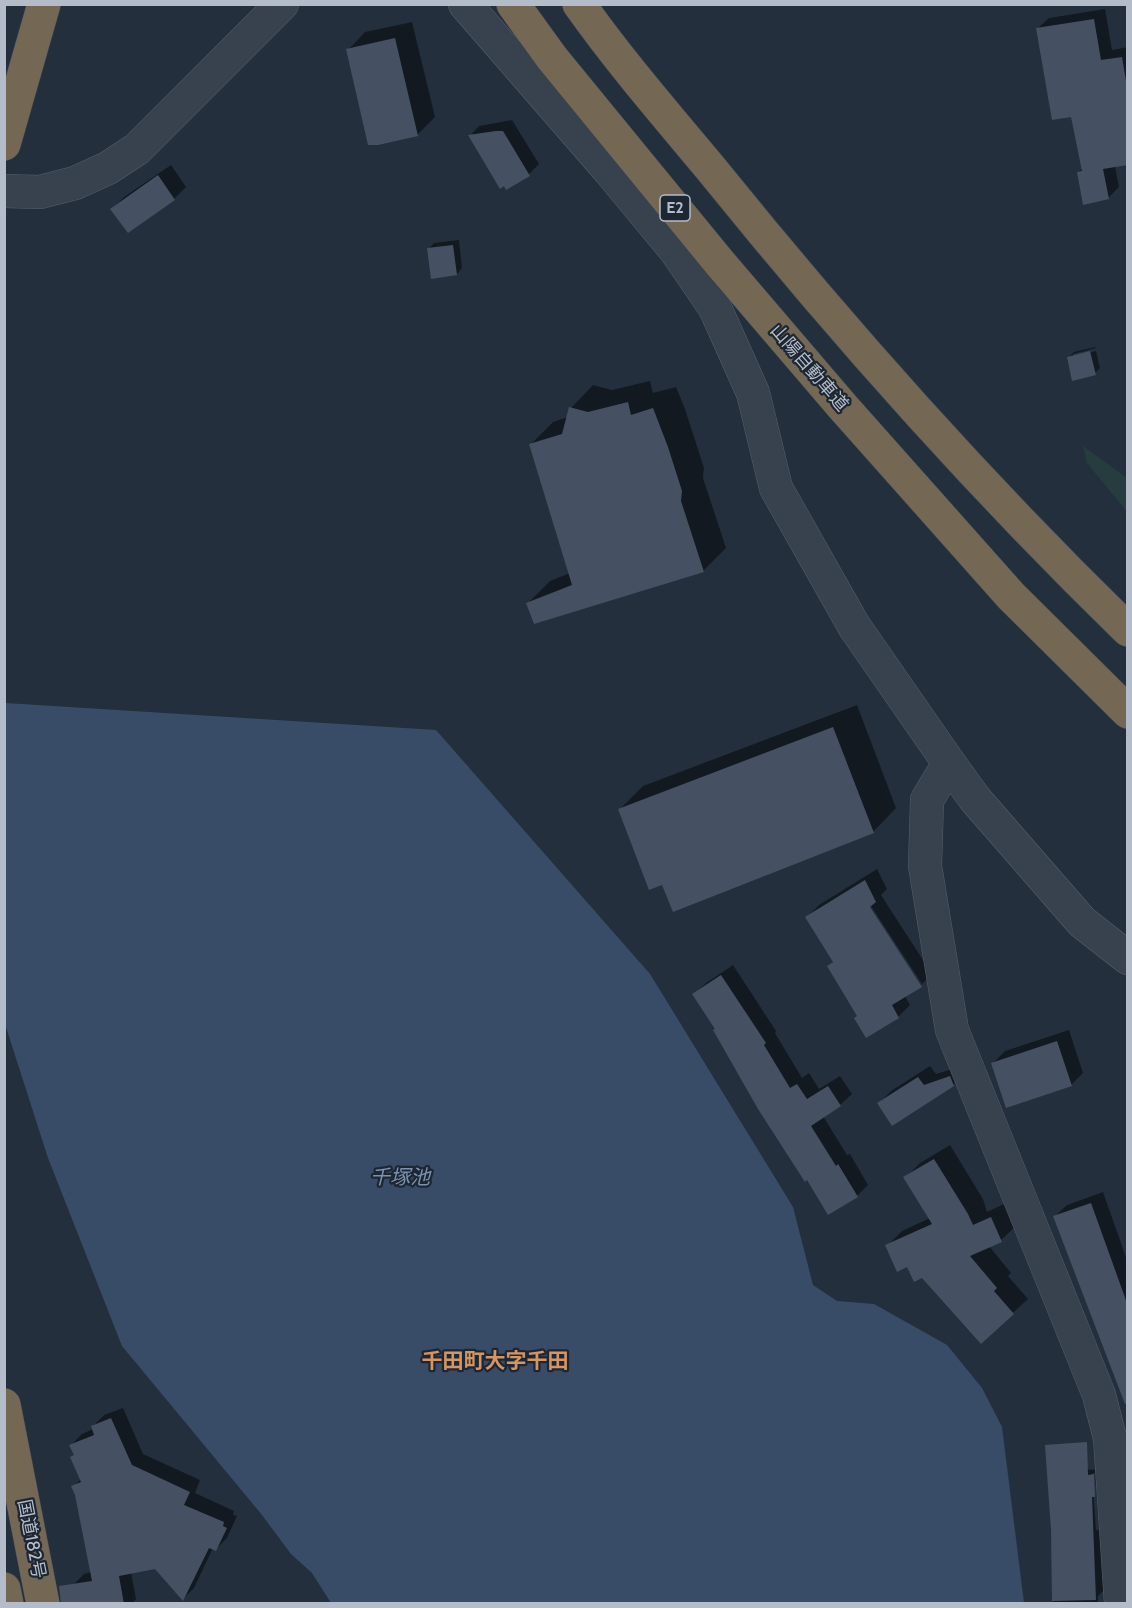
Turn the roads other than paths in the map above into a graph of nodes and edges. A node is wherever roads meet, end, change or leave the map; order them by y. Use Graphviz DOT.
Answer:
graph roads {
  1 [pos="44,4"];
  2 [pos="282,4"];
  3 [pos="465,4"];
  4 [pos="513,4"];
  5 [pos="579,4"];
  6 [pos="4,144"];
  7 [pos="4,190"];
  8 [pos="1128,630"];
  9 [pos="1128,712"];
  10 [pos="950,763"];
  11 [pos="1128,958"];
  12 [pos="4,1404"];
  13 [pos="4,1589"];
  14 [pos="7,1604"];
  15 [pos="43,1604"];
  16 [pos="1121,1604"];
  1 -- 6 [label="highway"];
  2 -- 7 [label="street"];
  3 -- 10 [label="street"];
  4 -- 9 [label="highway, 山陽自動車道 / E2"];
  5 -- 8 [label="highway"];
  10 -- 11 [label="street"];
  10 -- 16 [label="street"];
  12 -- 15 [label="highway, 国道182号"];
  13 -- 14 [label="highway, 国道182号"];
}
